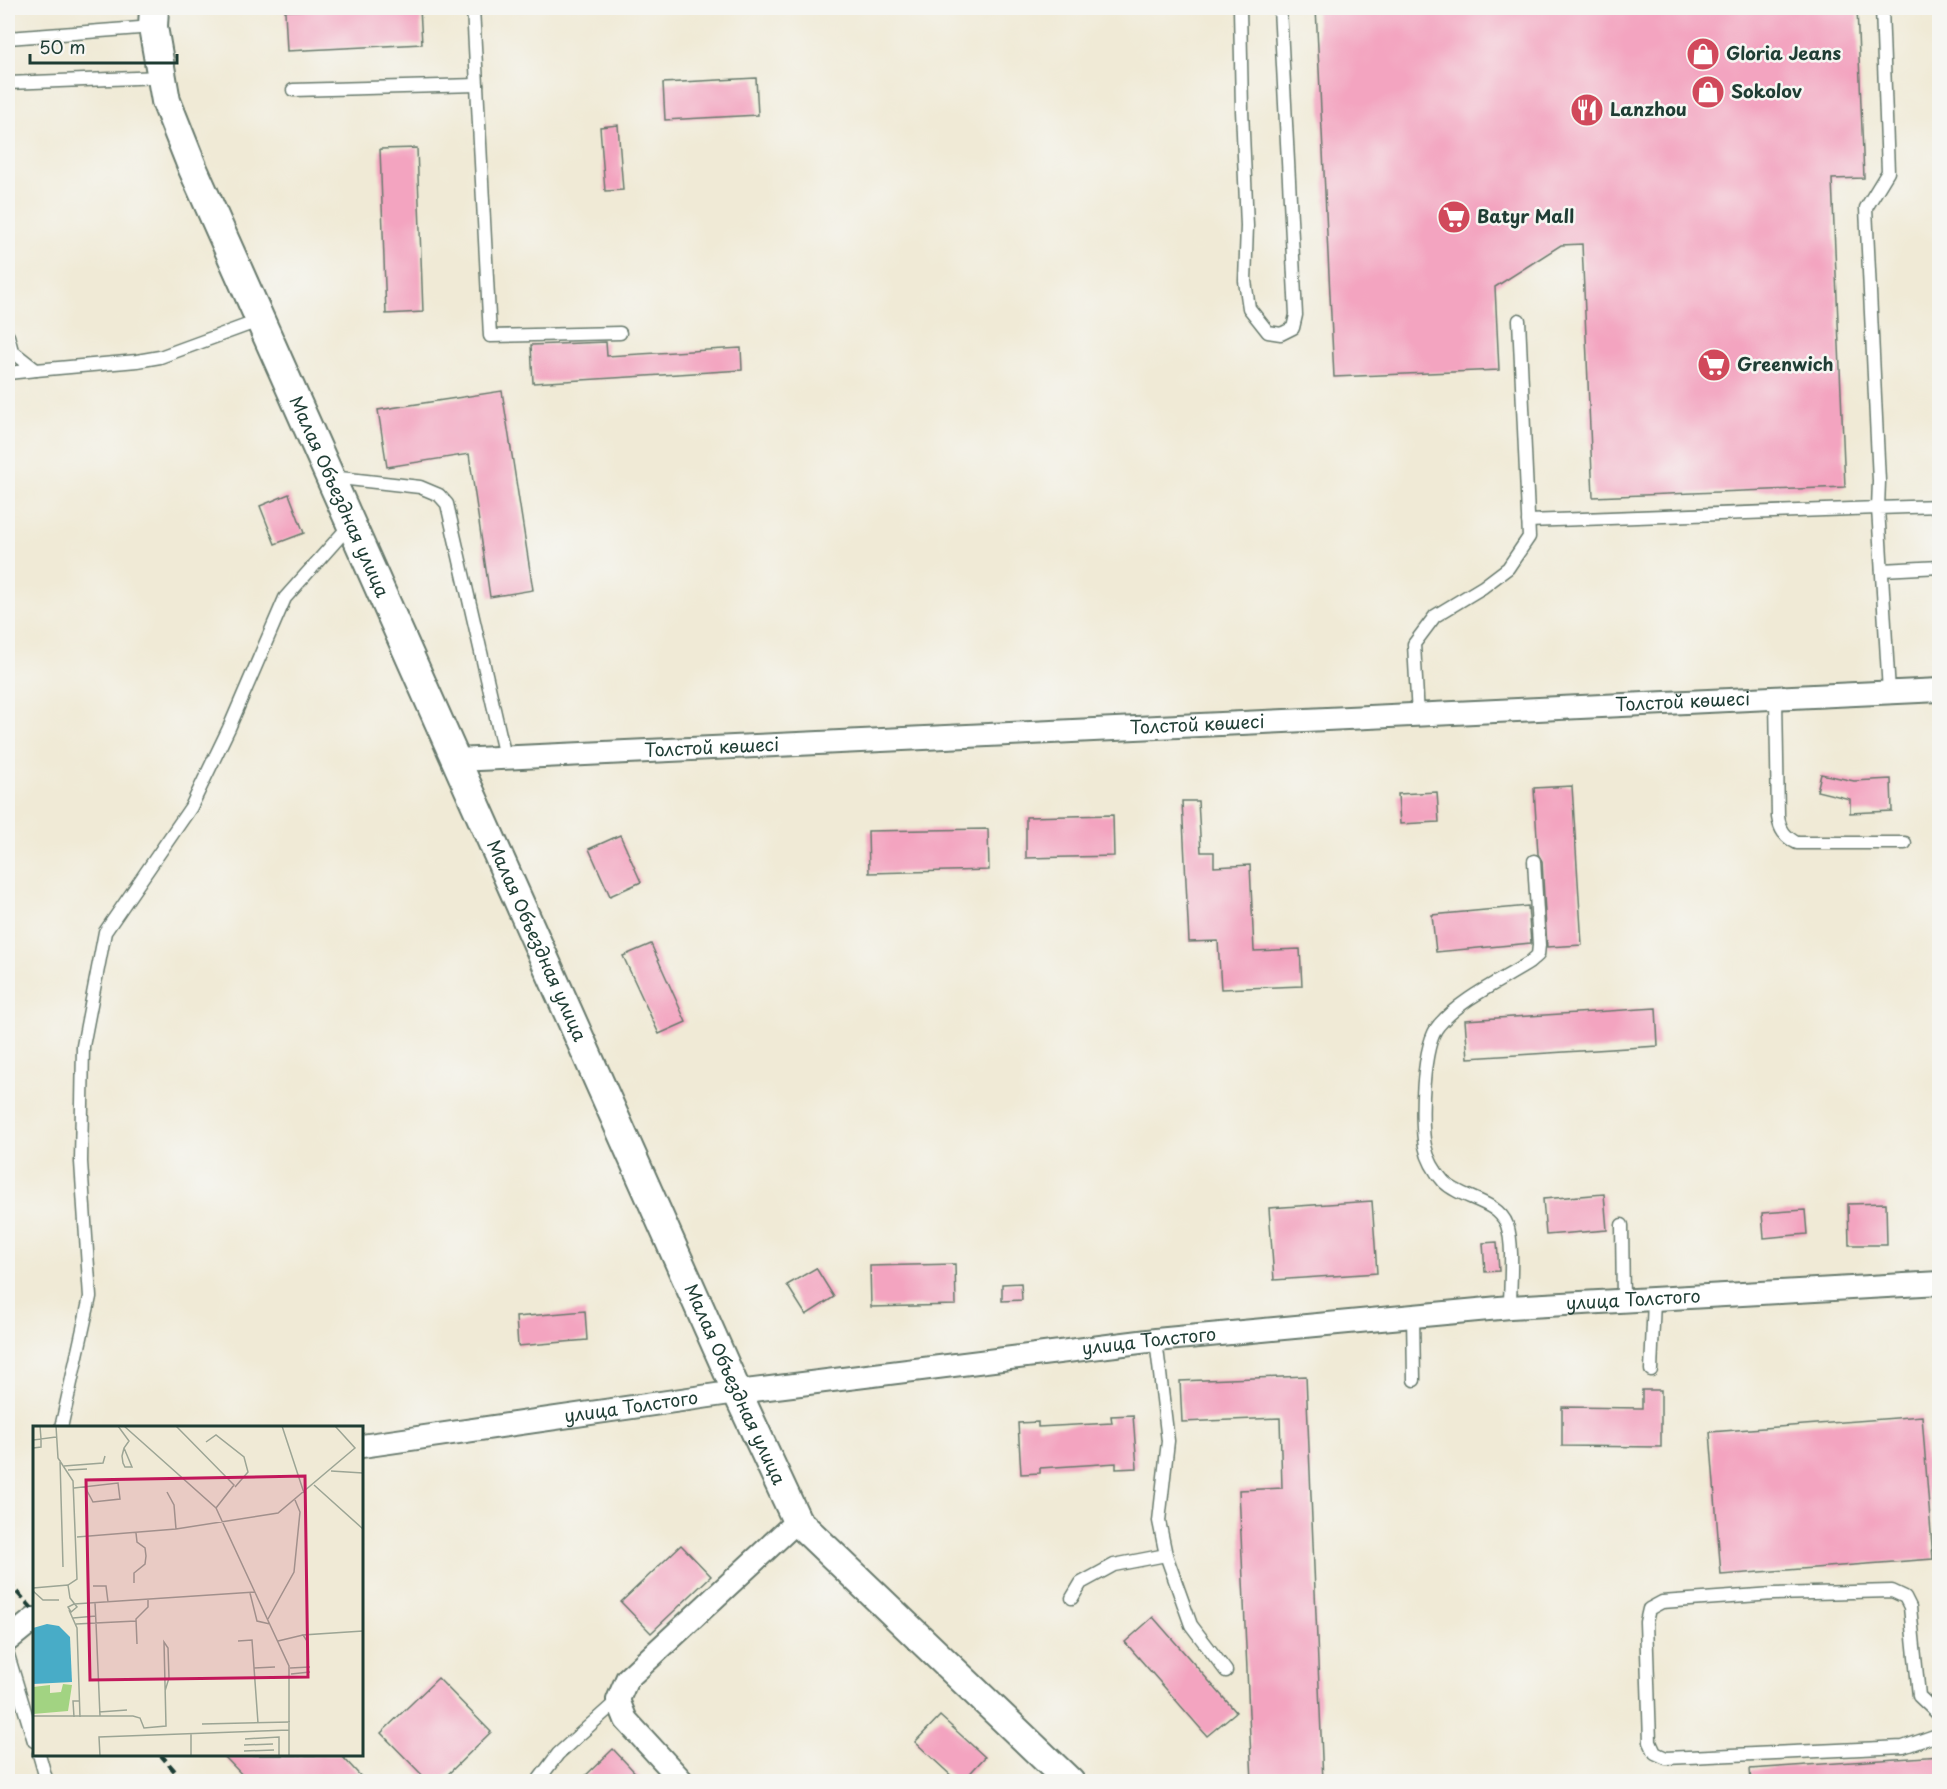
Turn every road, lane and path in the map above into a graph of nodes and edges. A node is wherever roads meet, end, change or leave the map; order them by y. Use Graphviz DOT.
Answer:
graph roads {
  1 [pos="473,8"];
  2 [pos="1240,8"];
  3 [pos="1280,8"];
  4 [pos="1882,8"];
  5 [pos="153,17"];
  6 [pos="8,38"];
  7 [pos="161,77"];
  8 [pos="8,83"];
  9 [pos="477,85"];
  10 [pos="293,90"];
  11 [pos="261,320"];
  12 [pos="1520,320"];
  13 [pos="620,333"];
  14 [pos="8,336"];
  15 [pos="36,370"];
  16 [pos="8,373"];
  17 [pos="330,477"];
  18 [pos="1940,506"];
  19 [pos="1878,508"];
  20 [pos="1528,521"];
  21 [pos="351,524"];
  22 [pos="1940,567"];
  23 [pos="1882,570"];
  24 [pos="1940,690"];
  25 [pos="1889,692"];
  26 [pos="1776,699"];
  27 [pos="1418,716"];
  28 [pos="505,758"];
  29 [pos="456,760"];
  30 [pos="1905,843"];
  31 [pos="1534,861"];
  32 [pos="1622,1225"];
  33 [pos="1940,1283"];
  34 [pos="1654,1300"];
  35 [pos="1623,1301"];
  36 [pos="1510,1307"];
  37 [pos="1413,1315"];
  38 [pos="1156,1340"];
  39 [pos="1651,1370"];
  40 [pos="1414,1380"];
  41 [pos="737,1392"];
  42 [pos="61,1426"];
  43 [pos="363,1446"];
  44 [pos="797,1521"];
  45 [pos="1166,1555"];
  46 [pos="1072,1598"];
  47 [pos="33,1620"];
  48 [pos="8,1640"];
  49 [pos="8,1655"];
  50 [pos="1226,1671"];
  51 [pos="618,1700"];
  52 [pos="1940,1716"];
  53 [pos="1940,1734"];
  54 [pos="33,1738"];
  55 [pos="39,1756"];
  56 [pos="47,1782"];
  57 [pos="537,1782"];
  58 [pos="683,1782"];
  59 [pos="1070,1782"];
  1 -- 9 [label="lane"];
  2 -- 3 [label="lane"];
  4 -- 19 [label="lane"];
  5 -- 6 [label="lane"];
  5 -- 7 [label="street, Малая Объездная улица"];
  7 -- 8 [label="lane"];
  7 -- 11 [label="street, Малая Объездная улица"];
  9 -- 10 [label="lane"];
  9 -- 13 [label="lane"];
  11 -- 15 [label="lane"];
  11 -- 17 [label="street, Малая Объездная улица"];
  12 -- 20 [label="lane"];
  14 -- 15 [label="lane"];
  15 -- 16 [label="lane"];
  17 -- 21 [label="street, Малая Объездная улица"];
  17 -- 28 [label="lane"];
  18 -- 19 [label="lane"];
  19 -- 20 [label="lane"];
  19 -- 23 [label="lane"];
  20 -- 27 [label="lane"];
  21 -- 29 [label="street, Малая Объездная улица"];
  21 -- 42 [label="lane"];
  22 -- 23 [label="lane"];
  23 -- 25 [label="lane"];
  24 -- 25 [label="street, Толстой көшесі"];
  25 -- 26 [label="street, Толстой көшесі"];
  26 -- 27 [label="street, Толстой көшесі"];
  26 -- 30 [label="lane"];
  27 -- 28 [label="street, Толстой көшесі"];
  28 -- 29 [label="street, Толстой көшесі"];
  29 -- 41 [label="street, Малая Объездная улица"];
  31 -- 36 [label="lane"];
  32 -- 35 [label="lane"];
  33 -- 34 [label="street, улица Толстого"];
  34 -- 35 [label="street, улица Толстого"];
  34 -- 39 [label="lane"];
  35 -- 36 [label="street, улица Толстого"];
  36 -- 37 [label="street, улица Толстого"];
  37 -- 38 [label="street, улица Толстого"];
  37 -- 40 [label="lane"];
  38 -- 41 [label="street, улица Толстого"];
  38 -- 45 [label="lane"];
  41 -- 43 [label="street, улица Толстого"];
  41 -- 44 [label="street, Малая Объездная улица"];
  44 -- 51 [label="street"];
  44 -- 59 [label="street, Малая Объездная улица"];
  45 -- 46 [label="lane"];
  45 -- 50 [label="lane"];
  47 -- 48 [label="street"];
  49 -- 54 [label="lane"];
  51 -- 57 [label="lane"];
  51 -- 58 [label="street"];
  52 -- 53 [label="lane"];
  55 -- 56 [label="lane"];
}
